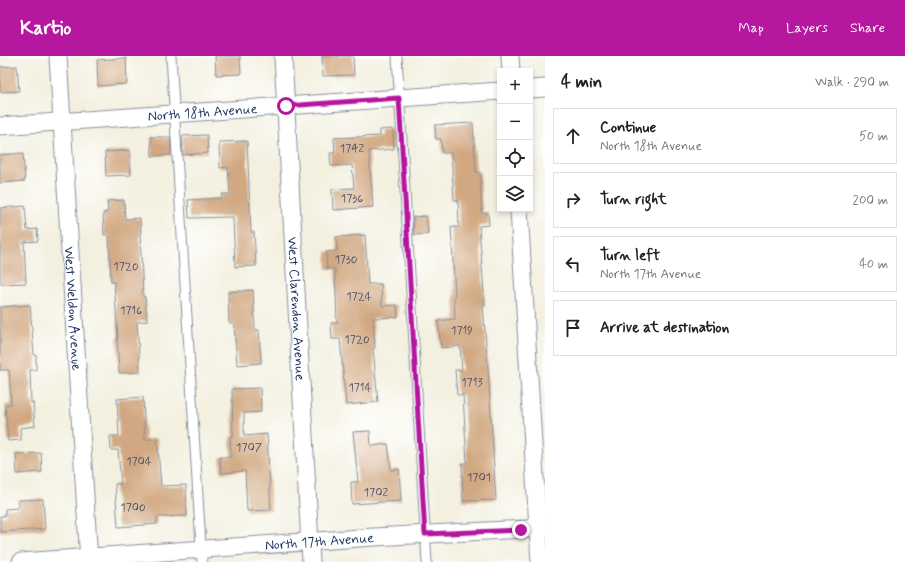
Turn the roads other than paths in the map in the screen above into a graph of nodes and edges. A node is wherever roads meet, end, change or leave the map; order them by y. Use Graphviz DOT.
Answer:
graph roads {
  1 [pos="58,56"];
  2 [pos="170,56"];
  3 [pos="283,56"];
  4 [pos="397,56"];
  5 [pos="510,56"];
  6 [pos="511,68"];
  7 [pos="545,88"];
  8 [pos="533,89"];
  9 [pos="497,91"];
  10 [pos="399,98"];
  11 [pos="286,106"];
  12 [pos="174,114"];
  13 [pos="62,121"];
  14 [pos="0,126"];
  15 [pos="519,212"];
  16 [pos="542,528"];
  17 [pos="425,534"];
  18 [pos="310,542"];
  19 [pos="202,555"];
  20 [pos="89,560"];
  21 [pos="21,562"];
  22 [pos="311,562"];
  23 [pos="428,562"];
  24 [pos="540,562"];
  1 -- 13 [label="street, West Weldon Avenue"];
  2 -- 12 [label="lane"];
  3 -- 11 [label="street, West Clarendon Avenue"];
  4 -- 10 [label="lane"];
  5 -- 6 [label="street"];
  7 -- 8 [label="street"];
  9 -- 10 [label="street, North 18th Avenue"];
  10 -- 11 [label="street, North 18th Avenue"];
  10 -- 17 [label="lane"];
  11 -- 12 [label="street, North 18th Avenue"];
  11 -- 18 [label="street, West Clarendon Avenue"];
  12 -- 13 [label="street, North 18th Avenue"];
  12 -- 19 [label="lane"];
  13 -- 14 [label="street, North 18th Avenue"];
  13 -- 20 [label="street, West Weldon Avenue"];
  15 -- 16 [label="street"];
  16 -- 17 [label="street, North 17th Avenue"];
  16 -- 24 [label="street"];
  17 -- 18 [label="street, North 17th Avenue"];
  17 -- 23 [label="lane"];
  18 -- 19 [label="street, North 17th Avenue"];
  18 -- 22 [label="street, West Clarendon Avenue"];
  19 -- 20 [label="street, North 17th Avenue"];
  20 -- 21 [label="street, North 17th Avenue"];
}
